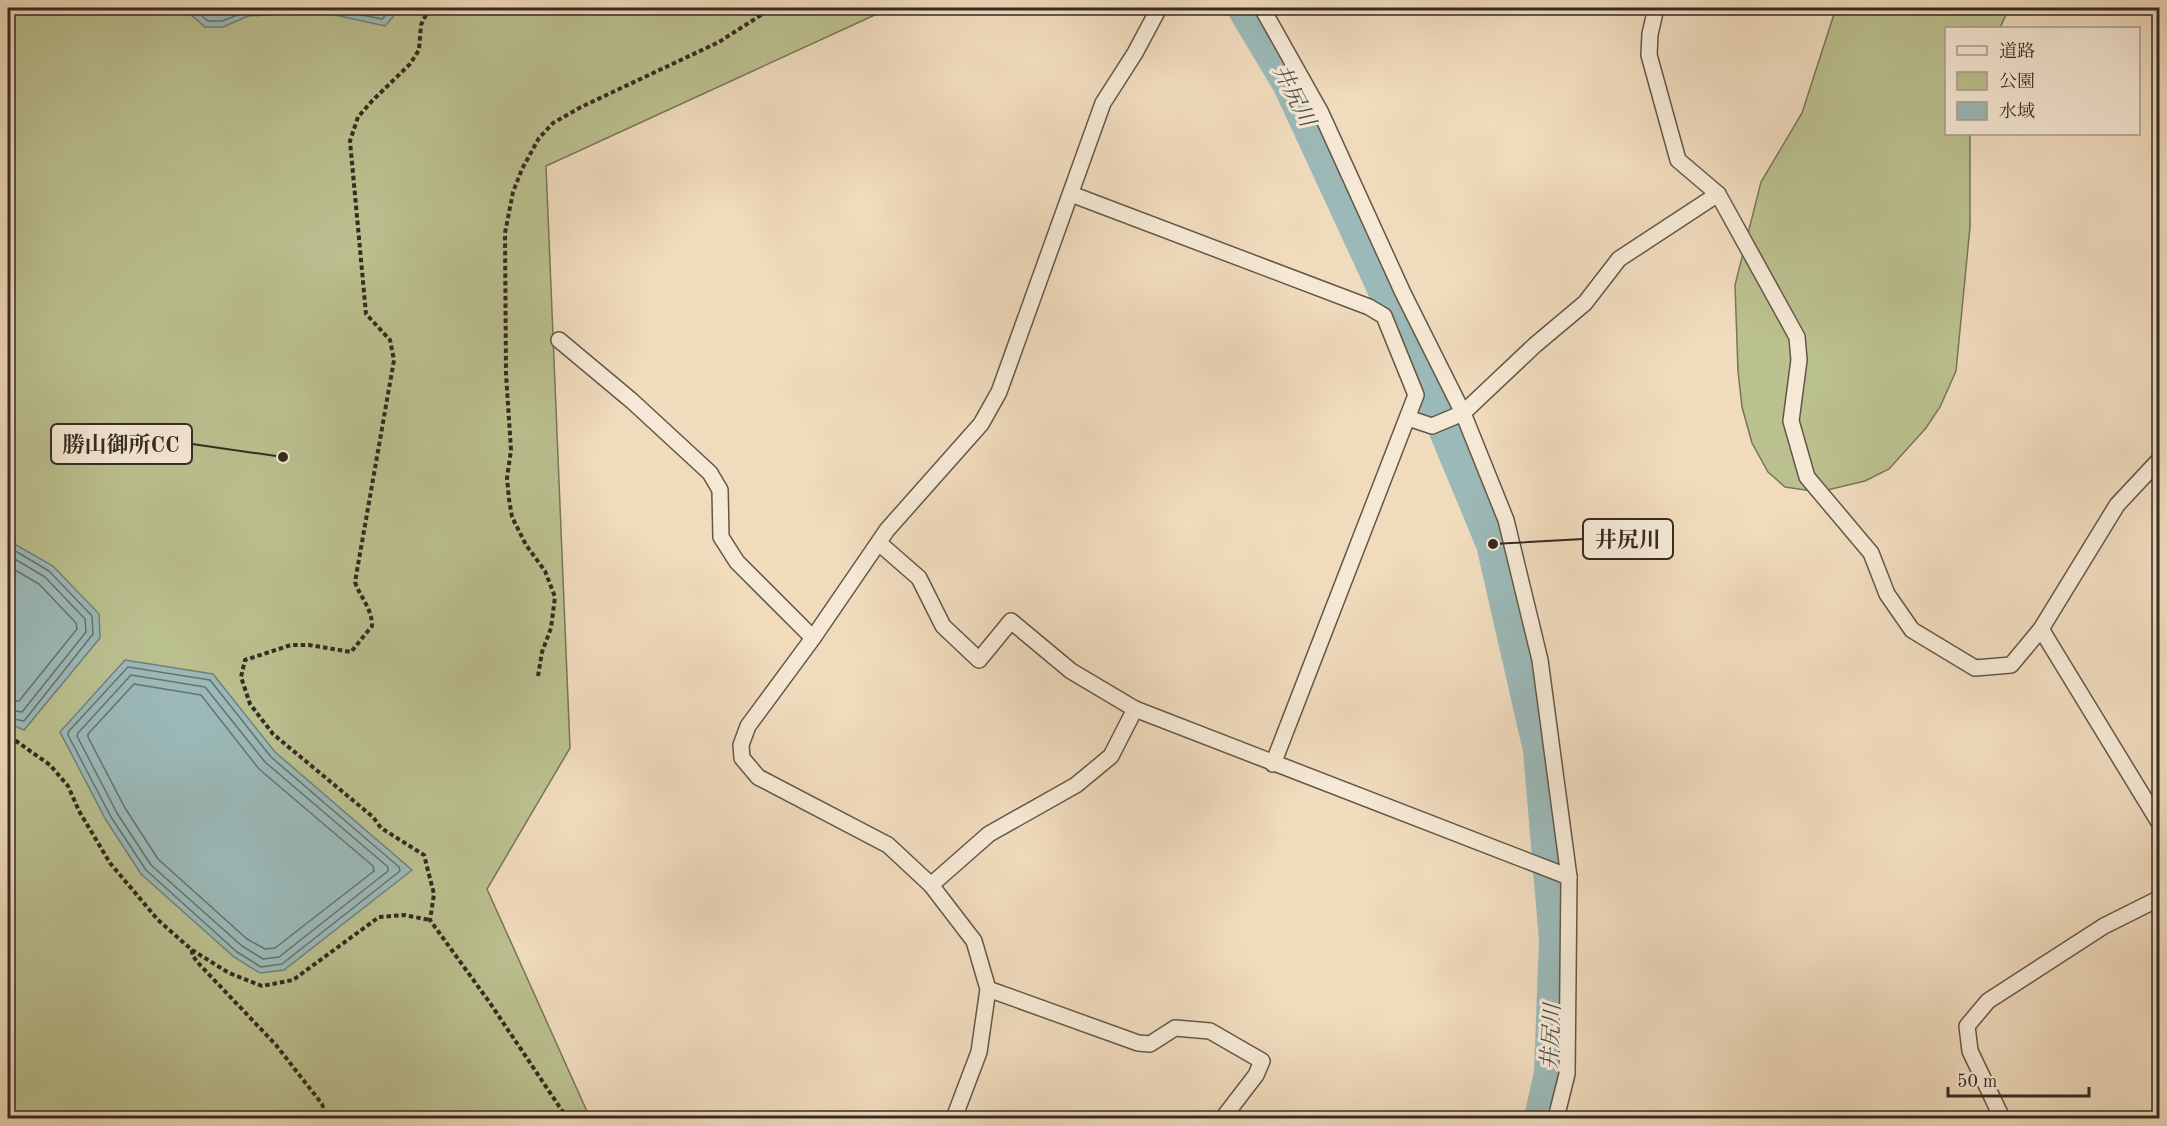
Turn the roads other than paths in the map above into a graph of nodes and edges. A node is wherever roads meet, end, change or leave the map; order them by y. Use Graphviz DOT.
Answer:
graph roads {
  1 [pos="1159,8"];
  2 [pos="1262,8"];
  3 [pos="1656,8"];
  4 [pos="1071,194"];
  5 [pos="1718,194"];
  6 [pos="559,340"];
  7 [pos="1463,413"];
  8 [pos="1408,418"];
  9 [pos="2160,459"];
  10 [pos="879,543"];
  11 [pos="2041,629"];
  12 [pos="813,638"];
  13 [pos="1135,710"];
  14 [pos="1273,764"];
  15 [pos="2160,824"];
  16 [pos="1569,877"];
  17 [pos="931,885"];
  18 [pos="2160,898"];
  19 [pos="988,989"];
  20 [pos="954,1119"];
  21 [pos="1224,1119"];
  22 [pos="1556,1119"];
  23 [pos="2002,1119"];
  1 -- 4 [label="street"];
  2 -- 7 [label="street"];
  3 -- 5 [label="street"];
  4 -- 8 [label="street"];
  4 -- 10 [label="street"];
  5 -- 7 [label="street"];
  5 -- 11 [label="street"];
  6 -- 12 [label="street"];
  7 -- 8 [label="street"];
  7 -- 16 [label="street"];
  8 -- 14 [label="street"];
  9 -- 11 [label="street"];
  10 -- 12 [label="street"];
  10 -- 13 [label="street"];
  11 -- 15 [label="street"];
  12 -- 17 [label="street"];
  13 -- 14 [label="street"];
  13 -- 17 [label="street"];
  14 -- 16 [label="street"];
  16 -- 22 [label="street"];
  17 -- 19 [label="street"];
  18 -- 23 [label="street"];
  19 -- 20 [label="street"];
  19 -- 21 [label="street"];
}
